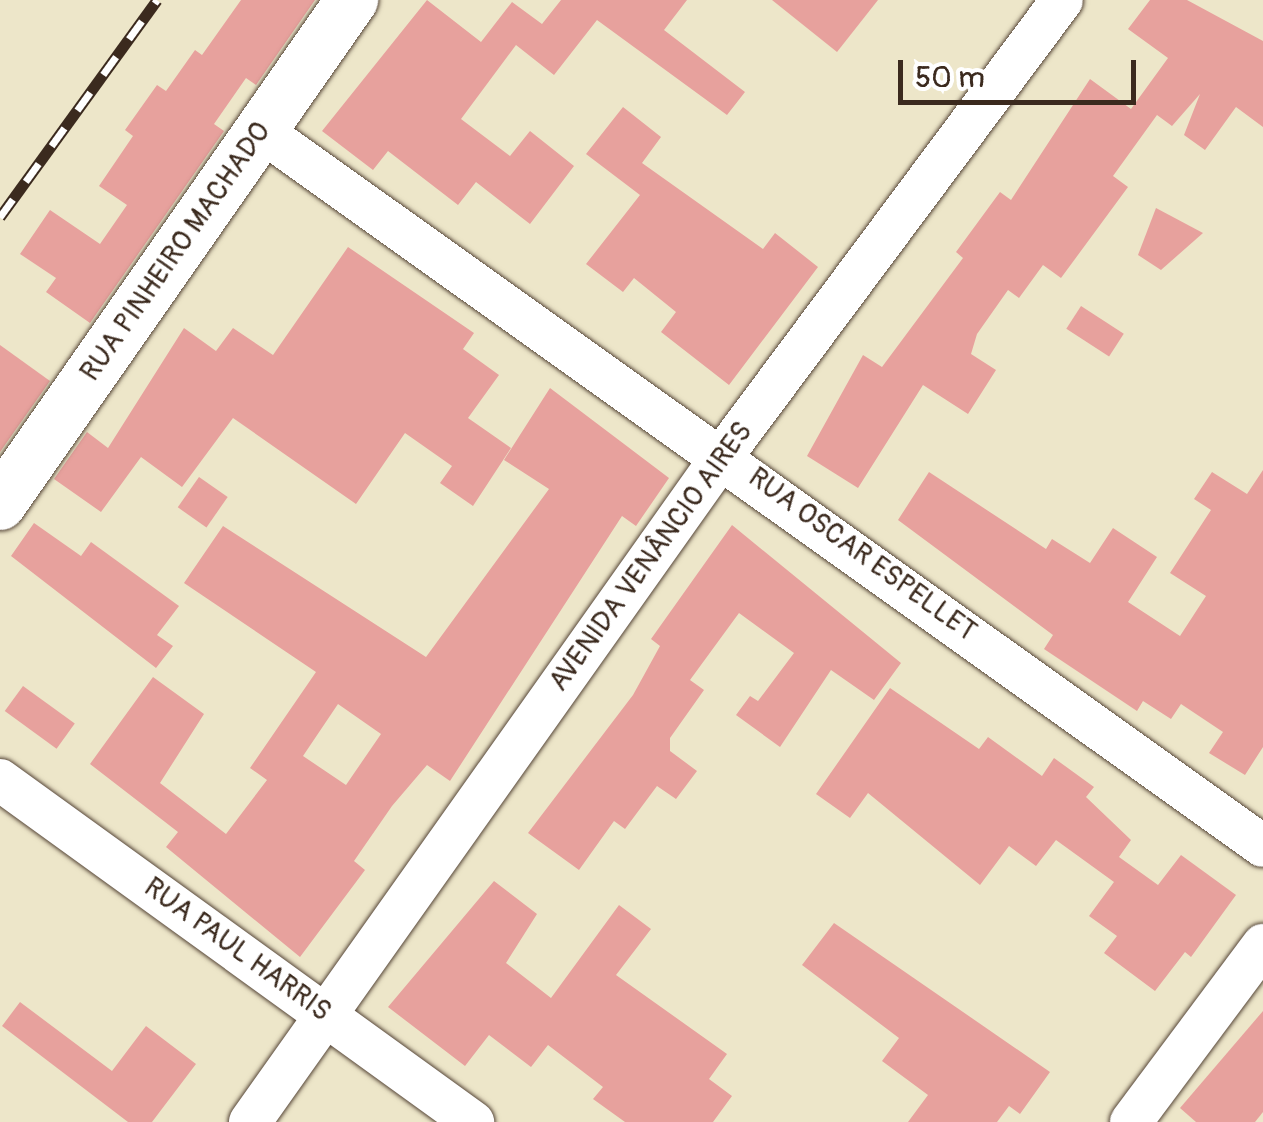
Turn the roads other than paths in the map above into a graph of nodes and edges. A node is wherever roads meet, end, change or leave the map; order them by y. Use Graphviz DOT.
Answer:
graph roads {
  1 [pos="352,0"];
  2 [pos="1062,0"];
  3 [pos="260,130"];
  4 [pos="724,455"];
  5 [pos="0,504"];
  6 [pos="0,780"];
  7 [pos="1263,846"];
  8 [pos="1263,946"];
  9 [pos="325,1013"];
  10 [pos="250,1122"];
  11 [pos="473,1122"];
  12 [pos="1130,1122"];
  1 -- 3 [label="main road, RUA PINHEIRO MACHADO"];
  2 -- 4 [label="street, AVENIDA VENÂNCIO AIRES"];
  3 -- 4 [label="street, RUA OSCAR ESPELLET"];
  3 -- 5 [label="main road, RUA PINHEIRO MACHADO"];
  4 -- 7 [label="street, RUA OSCAR ESPELLET"];
  4 -- 9 [label="street, AVENIDA VENÂNCIO AIRES"];
  6 -- 9 [label="street, RUA PAUL HARRIS"];
  8 -- 12 [label="street"];
  9 -- 10 [label="street, AVENIDA VENÂNCIO AIRES"];
  9 -- 11 [label="street, RUA PAUL HARRIS"];
}
